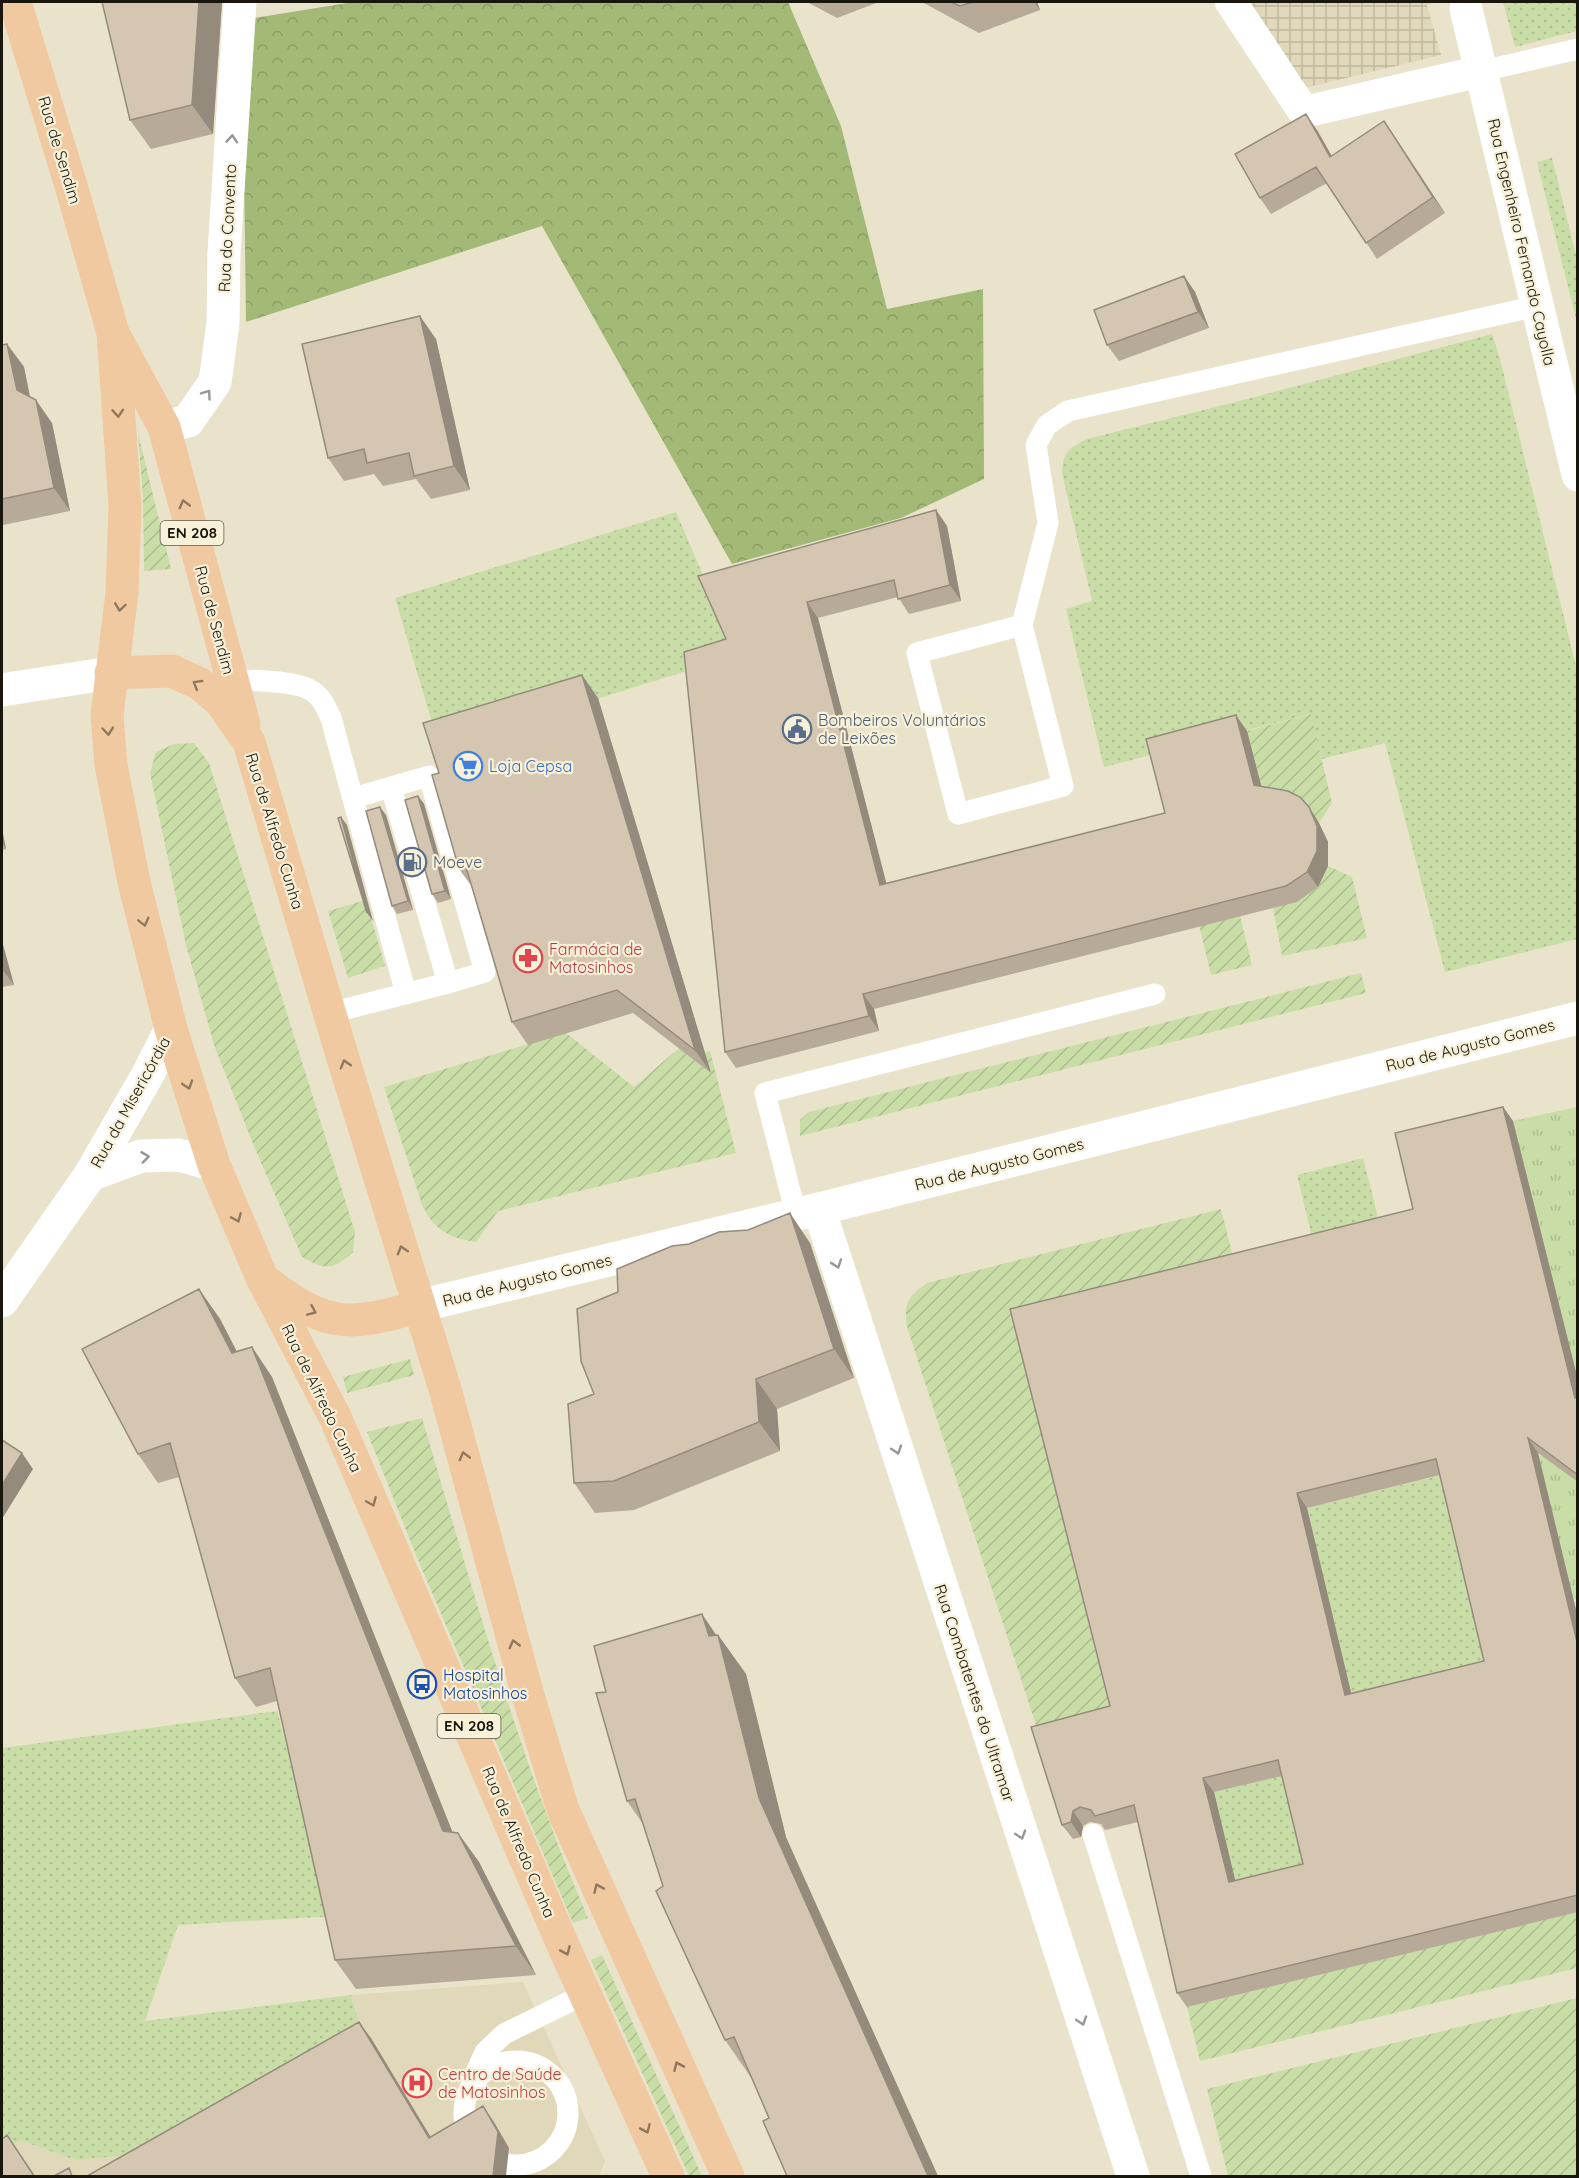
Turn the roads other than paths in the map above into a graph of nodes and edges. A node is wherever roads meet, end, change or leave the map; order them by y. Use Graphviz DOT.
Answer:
graph roads {
  1 [pos="15,2"];
  2 [pos="240,2"];
  3 [pos="1231,2"];
  4 [pos="1466,9"];
  5 [pos="1578,49"];
  6 [pos="1482,71"];
  7 [pos="1537,306"];
  8 [pos="113,333"];
  9 [pos="164,427"];
  10 [pos="1578,475"];
  11 [pos="1022,625"];
  12 [pos="111,673"];
  13 [pos="231,679"];
  14 [pos="2,690"];
  15 [pos="249,742"];
  16 [pos="391,787"];
  17 [pos="353,798"];
  18 [pos="448,983"];
  19 [pos="406,993"];
  20 [pos="1155,994"];
  21 [pos="330,1013"];
  22 [pos="1578,1018"];
  23 [pos="171,1029"];
  24 [pos="213,1165"];
  25 [pos="90,1175"];
  26 [pos="807,1211"];
  27 [pos="263,1280"];
  28 [pos="2,1301"];
  29 [pos="419,1306"];
  30 [pos="1093,1834"];
  31 [pos="585,1994"];
  32 [pos="523,2024"];
  33 [pos="529,2062"];
  34 [pos="465,2101"];
  35 [pos="668,2176"];
  36 [pos="728,2176"];
  37 [pos="1133,2176"];
  38 [pos="1201,2176"];
  1 -- 8 [label="main road, Rua de Sendim / EN 208"];
  9 -- 2 [label="street, Rua do Convento, one-way"];
  3 -- 6 [label="street"];
  4 -- 6 [label="street, Rua Engenheiro Fernando Cayolla"];
  5 -- 6 [label="lane"];
  6 -- 7 [label="street, Rua Engenheiro Fernando Cayolla"];
  7 -- 10 [label="street, Rua Engenheiro Fernando Cayolla"];
  7 -- 11 [label="lane"];
  8 -- 9 [label="main road, Rua de Sendim / EN 208"];
  8 -- 12 [label="main road, Rua de Sendim / EN 208, one-way"];
  13 -- 9 [label="main road, Rua de Sendim / EN 208, one-way"];
  11 -- 11 [label="lane"];
  12 -- 14 [label="street"];
  15 -- 12 [label="main road, Rua de Alfredo Cunha, one-way"];
  12 -- 23 [label="main road, Rua de Alfredo Cunha, one-way"];
  13 -- 15 [label="main road, Rua de Sendim / EN 208"];
  13 -- 17 [label="lane"];
  15 -- 21 [label="main road, Rua de Alfredo Cunha"];
  16 -- 17 [label="lane"];
  16 -- 18 [label="lane"];
  16 -- 18 [label="lane"];
  17 -- 19 [label="lane"];
  18 -- 19 [label="lane"];
  19 -- 21 [label="lane"];
  20 -- 26 [label="lane"];
  29 -- 21 [label="main road, Rua de Alfredo Cunha, one-way"];
  22 -- 26 [label="street, Rua de Augusto Gomes"];
  23 -- 24 [label="main road, Rua de Alfredo Cunha, one-way"];
  23 -- 25 [label="street, Rua da Misericórdia"];
  25 -- 24 [label="street, Rua da Misericórdia, one-way"];
  24 -- 27 [label="main road, Rua de Alfredo Cunha, one-way"];
  25 -- 28 [label="street, Rua da Misericórdia"];
  26 -- 29 [label="street, Rua de Augusto Gomes"];
  26 -- 37 [label="street, Rua Combatentes do Ultramar, one-way"];
  27 -- 29 [label="main road, Rua de Alfredo Cunha, one-way"];
  27 -- 31 [label="main road, Rua de Alfredo Cunha / EN 208, one-way"];
  36 -- 29 [label="main road, Rua de Alfredo Cunha, one-way"];
  30 -- 38 [label="lane"];
  31 -- 32 [label="lane"];
  31 -- 35 [label="main road, Rua de Alfredo Cunha / EN 208, one-way"];
  32 -- 33 [label="lane"];
  32 -- 34 [label="lane"];
  33 -- 34 [label="lane"];
  33 -- 34 [label="lane"];
}
